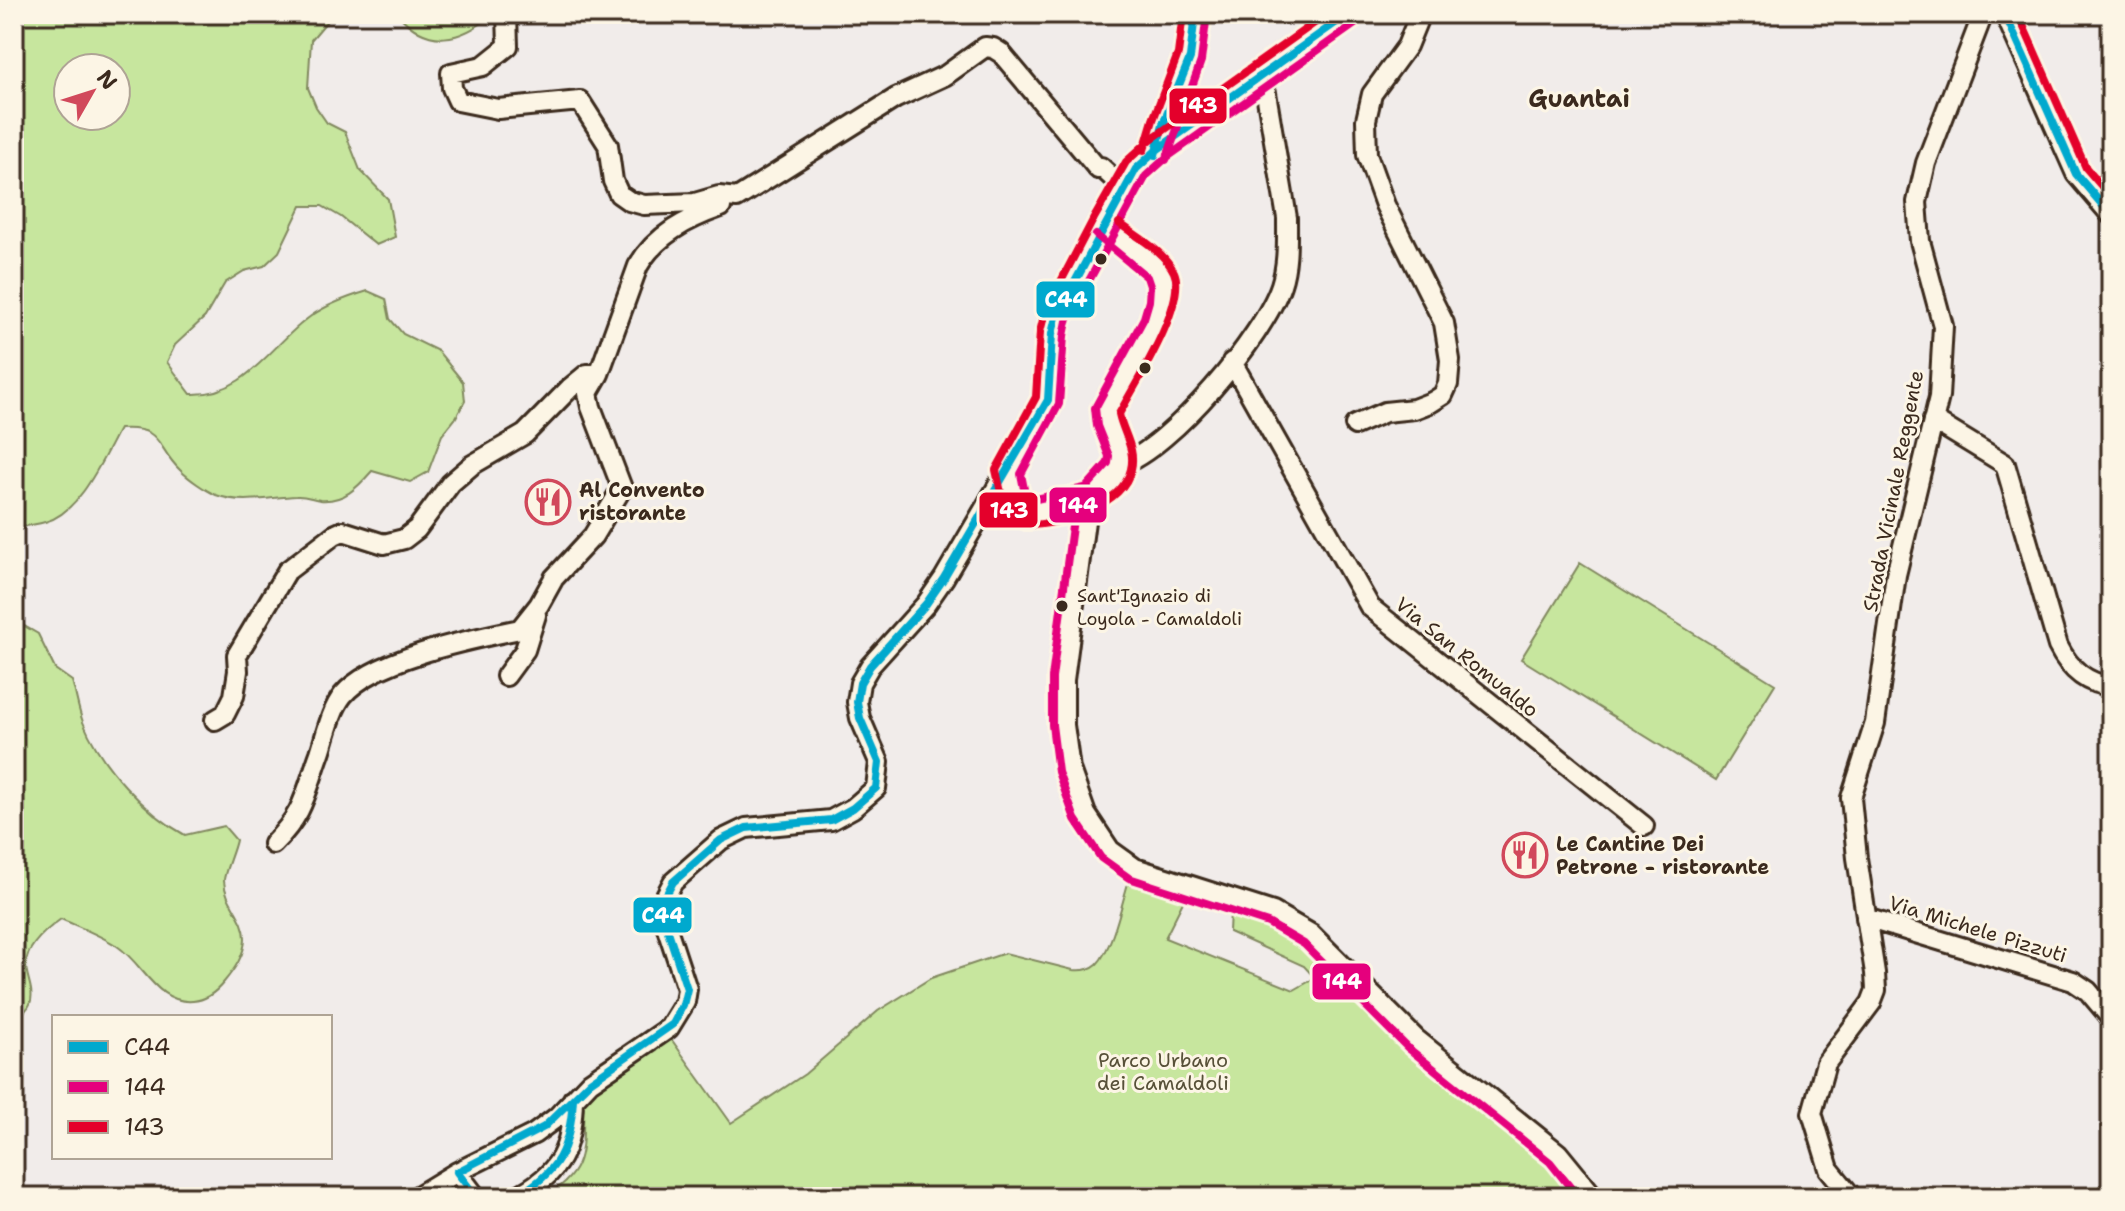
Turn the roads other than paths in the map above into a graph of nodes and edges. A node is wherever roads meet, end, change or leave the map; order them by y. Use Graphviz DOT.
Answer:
graph roads {
  1 [pos="507,14"];
  2 [pos="1195,14"];
  3 [pos="1348,14"];
  4 [pos="1420,14"];
  5 [pos="1983,14"];
  6 [pos="2005,14"];
  7 [pos="1263,75"];
  8 [pos="1158,149"];
  9 [pos="1126,190"];
  10 [pos="737,198"];
  11 [pos="2111,215"];
  12 [pos="1103,226"];
  13 [pos="1232,362"];
  14 [pos="599,374"];
  15 [pos="1933,420"];
  16 [pos="1355,425"];
  17 [pos="1120,465"];
  18 [pos="1008,472"];
  19 [pos="1092,499"];
  20 [pos="539,605"];
  21 [pos="506,676"];
  22 [pos="2111,686"];
  23 [pos="215,720"];
  24 [pos="1644,826"];
  25 [pos="273,844"];
  26 [pos="1866,918"];
  27 [pos="2111,1018"];
  28 [pos="573,1099"];
  29 [pos="457,1172"];
  30 [pos="416,1197"];
  31 [pos="457,1197"];
  32 [pos="476,1197"];
  33 [pos="515,1197"];
  34 [pos="1594,1197"];
  35 [pos="1852,1197"];
  1 -- 10 [label="street"];
  2 -- 8 [label="street"];
  3 -- 7 [label="street"];
  4 -- 16 [label="street"];
  5 -- 15 [label="street, Strada Vicinale Reggente"];
  6 -- 11 [label="street"];
  7 -- 8 [label="street"];
  7 -- 13 [label="street"];
  8 -- 9 [label="street"];
  9 -- 10 [label="street"];
  9 -- 12 [label="street"];
  10 -- 14 [label="street"];
  12 -- 17 [label="street"];
  12 -- 18 [label="street"];
  13 -- 17 [label="street"];
  13 -- 24 [label="street, Via San Romualdo"];
  14 -- 20 [label="street"];
  14 -- 23 [label="street"];
  15 -- 22 [label="street"];
  15 -- 26 [label="street, Strada Vicinale Reggente"];
  17 -- 19 [label="street"];
  18 -- 19 [label="street"];
  18 -- 28 [label="street"];
  19 -- 34 [label="street"];
  20 -- 21 [label="street"];
  20 -- 25 [label="street"];
  26 -- 27 [label="street, Via Michele Pizzuti"];
  26 -- 35 [label="street, Strada Vicinale Reggente"];
  28 -- 29 [label="street"];
  28 -- 33 [label="street"];
  29 -- 30 [label="street"];
  29 -- 31 [label="street"];
  29 -- 32 [label="street"];
}
